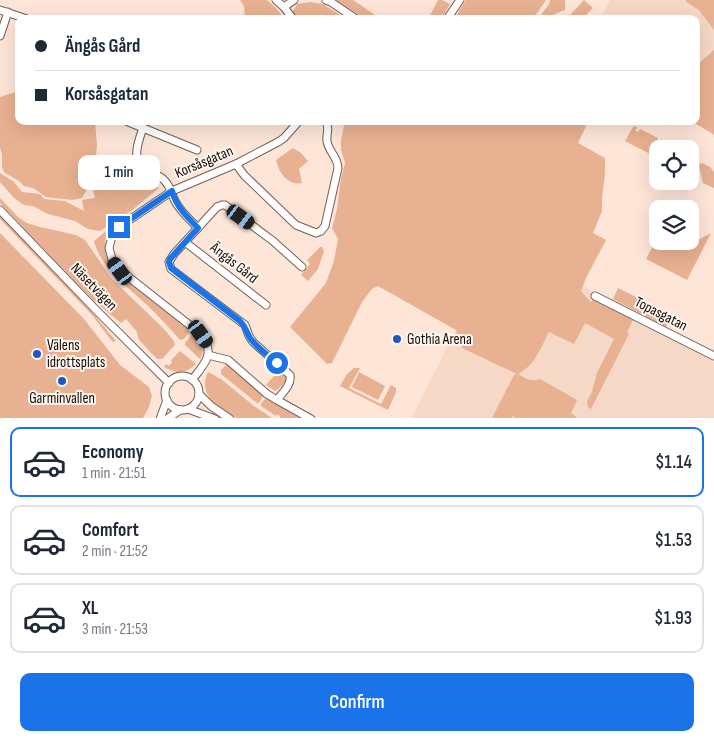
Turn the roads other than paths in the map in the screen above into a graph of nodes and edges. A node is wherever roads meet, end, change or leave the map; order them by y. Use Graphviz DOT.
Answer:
graph roads {
  1 [pos="276,0"];
  2 [pos="294,0"];
  3 [pos="326,0"];
  4 [pos="460,0"];
  5 [pos="284,8"];
  6 [pos="0,10"];
  7 [pos="8,12"];
  8 [pos="16,15"];
  9 [pos="290,15"];
  10 [pos="350,15"];
  11 [pos="451,15"];
  12 [pos="0,36"];
  13 [pos="136,125"];
  14 [pos="295,125"];
  15 [pos="328,125"];
  16 [pos="143,128"];
  17 [pos="197,150"];
  18 [pos="236,164"];
  19 [pos="172,191"];
  20 [pos="0,210"];
  21 [pos="198,228"];
  22 [pos="185,242"];
  23 [pos="302,267"];
  24 [pos="595,296"];
  25 [pos="266,305"];
  26 [pos="208,356"];
  27 [pos="714,356"];
  28 [pos="192,380"];
  29 [pos="169,383"];
  30 [pos="199,394"];
  31 [pos="167,400"];
  32 [pos="277,400"];
  33 [pos="188,409"];
  34 [pos="180,410"];
  35 [pos="160,418"];
  36 [pos="167,418"];
  37 [pos="214,418"];
  38 [pos="230,418"];
  39 [pos="311,418"];
  1 -- 5 [label="street"];
  2 -- 5 [label="street"];
  3 -- 10 [label="street"];
  4 -- 11 [label="street"];
  5 -- 9 [label="street"];
  6 -- 7 [label="street"];
  7 -- 8 [label="street"];
  7 -- 12 [label="street"];
  13 -- 16 [label="street"];
  14 -- 18 [label="street, Korsåsgatan"];
  15 -- 18 [label="street"];
  16 -- 17 [label="street"];
  16 -- 19 [label="street, Ängås Gård"];
  18 -- 19 [label="street, Korsåsgatan"];
  19 -- 21 [label="street, Ängås Gård"];
  19 -- 26 [label="street, Korsåsgatan"];
  20 -- 29 [label="street, Näsetvägen"];
  21 -- 22 [label="street, Ängås Gård"];
  21 -- 23 [label="street, Ängås Gård"];
  22 -- 25 [label="street, Ängås Gård"];
  22 -- 32 [label="street, Ängås Gård"];
  24 -- 27 [label="street, Topasgatan"];
  26 -- 28 [label="street"];
  26 -- 32 [label="street"];
  28 -- 29 [label="street"];
  28 -- 30 [label="street"];
  29 -- 31 [label="street"];
  30 -- 33 [label="street"];
  30 -- 38 [label="street"];
  31 -- 34 [label="street"];
  31 -- 35 [label="street"];
  32 -- 39 [label="street"];
  33 -- 34 [label="street"];
  33 -- 37 [label="street"];
  34 -- 36 [label="street"];
}
